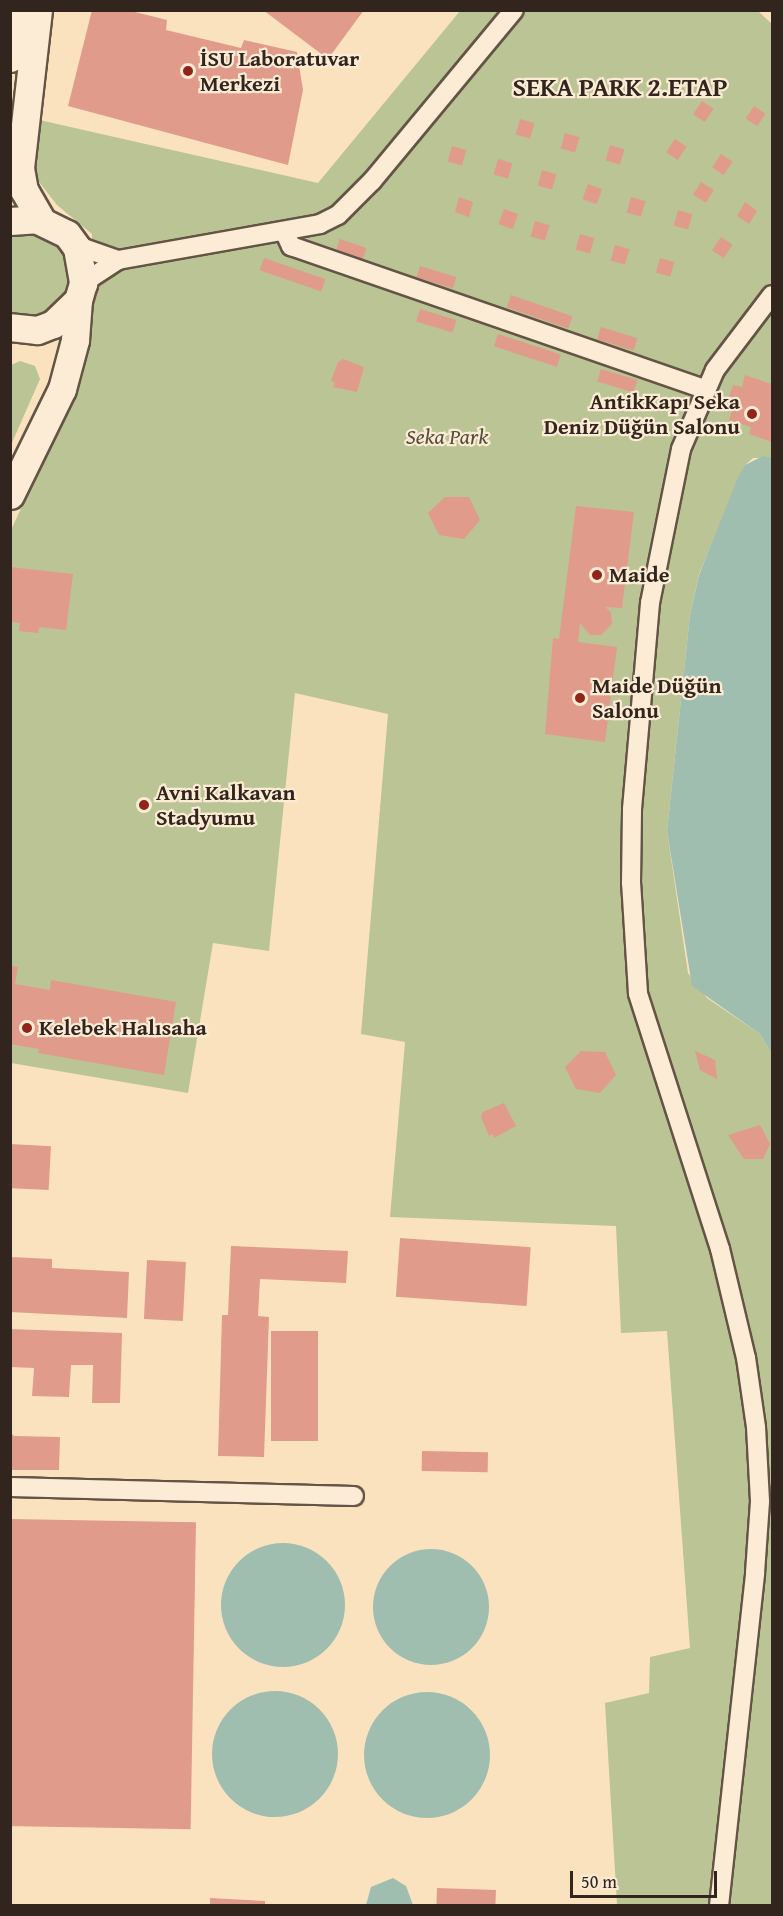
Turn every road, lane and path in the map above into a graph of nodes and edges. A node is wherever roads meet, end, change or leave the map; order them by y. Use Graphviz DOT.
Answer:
graph roads {
  1 [pos="19,10"];
  2 [pos="38,10"];
  3 [pos="514,10"];
  4 [pos="10,58"];
  5 [pos="41,220"];
  6 [pos="10,221"];
  7 [pos="284,231"];
  8 [pos="75,245"];
  9 [pos="118,260"];
  10 [pos="80,291"];
  11 [pos="772,295"];
  12 [pos="17,330"];
  13 [pos="62,389"];
  14 [pos="705,389"];
  15 [pos="10,495"];
  16 [pos="10,1486"];
  17 [pos="354,1497"];
  18 [pos="719,1905"];
  1 -- 4 [label="main road"];
  2 -- 5 [label="main road"];
  3 -- 7 [label="street"];
  5 -- 6 [label="main road"];
  5 -- 8 [label="main road"];
  7 -- 9 [label="street"];
  7 -- 14 [label="street"];
  8 -- 9 [label="street"];
  8 -- 10 [label="main road"];
  9 -- 10 [label="street"];
  10 -- 12 [label="main road"];
  10 -- 13 [label="main road"];
  11 -- 14 [label="street"];
  12 -- 13 [label="main road"];
  13 -- 15 [label="main road"];
  14 -- 18 [label="street"];
  16 -- 17 [label="street"];
}
